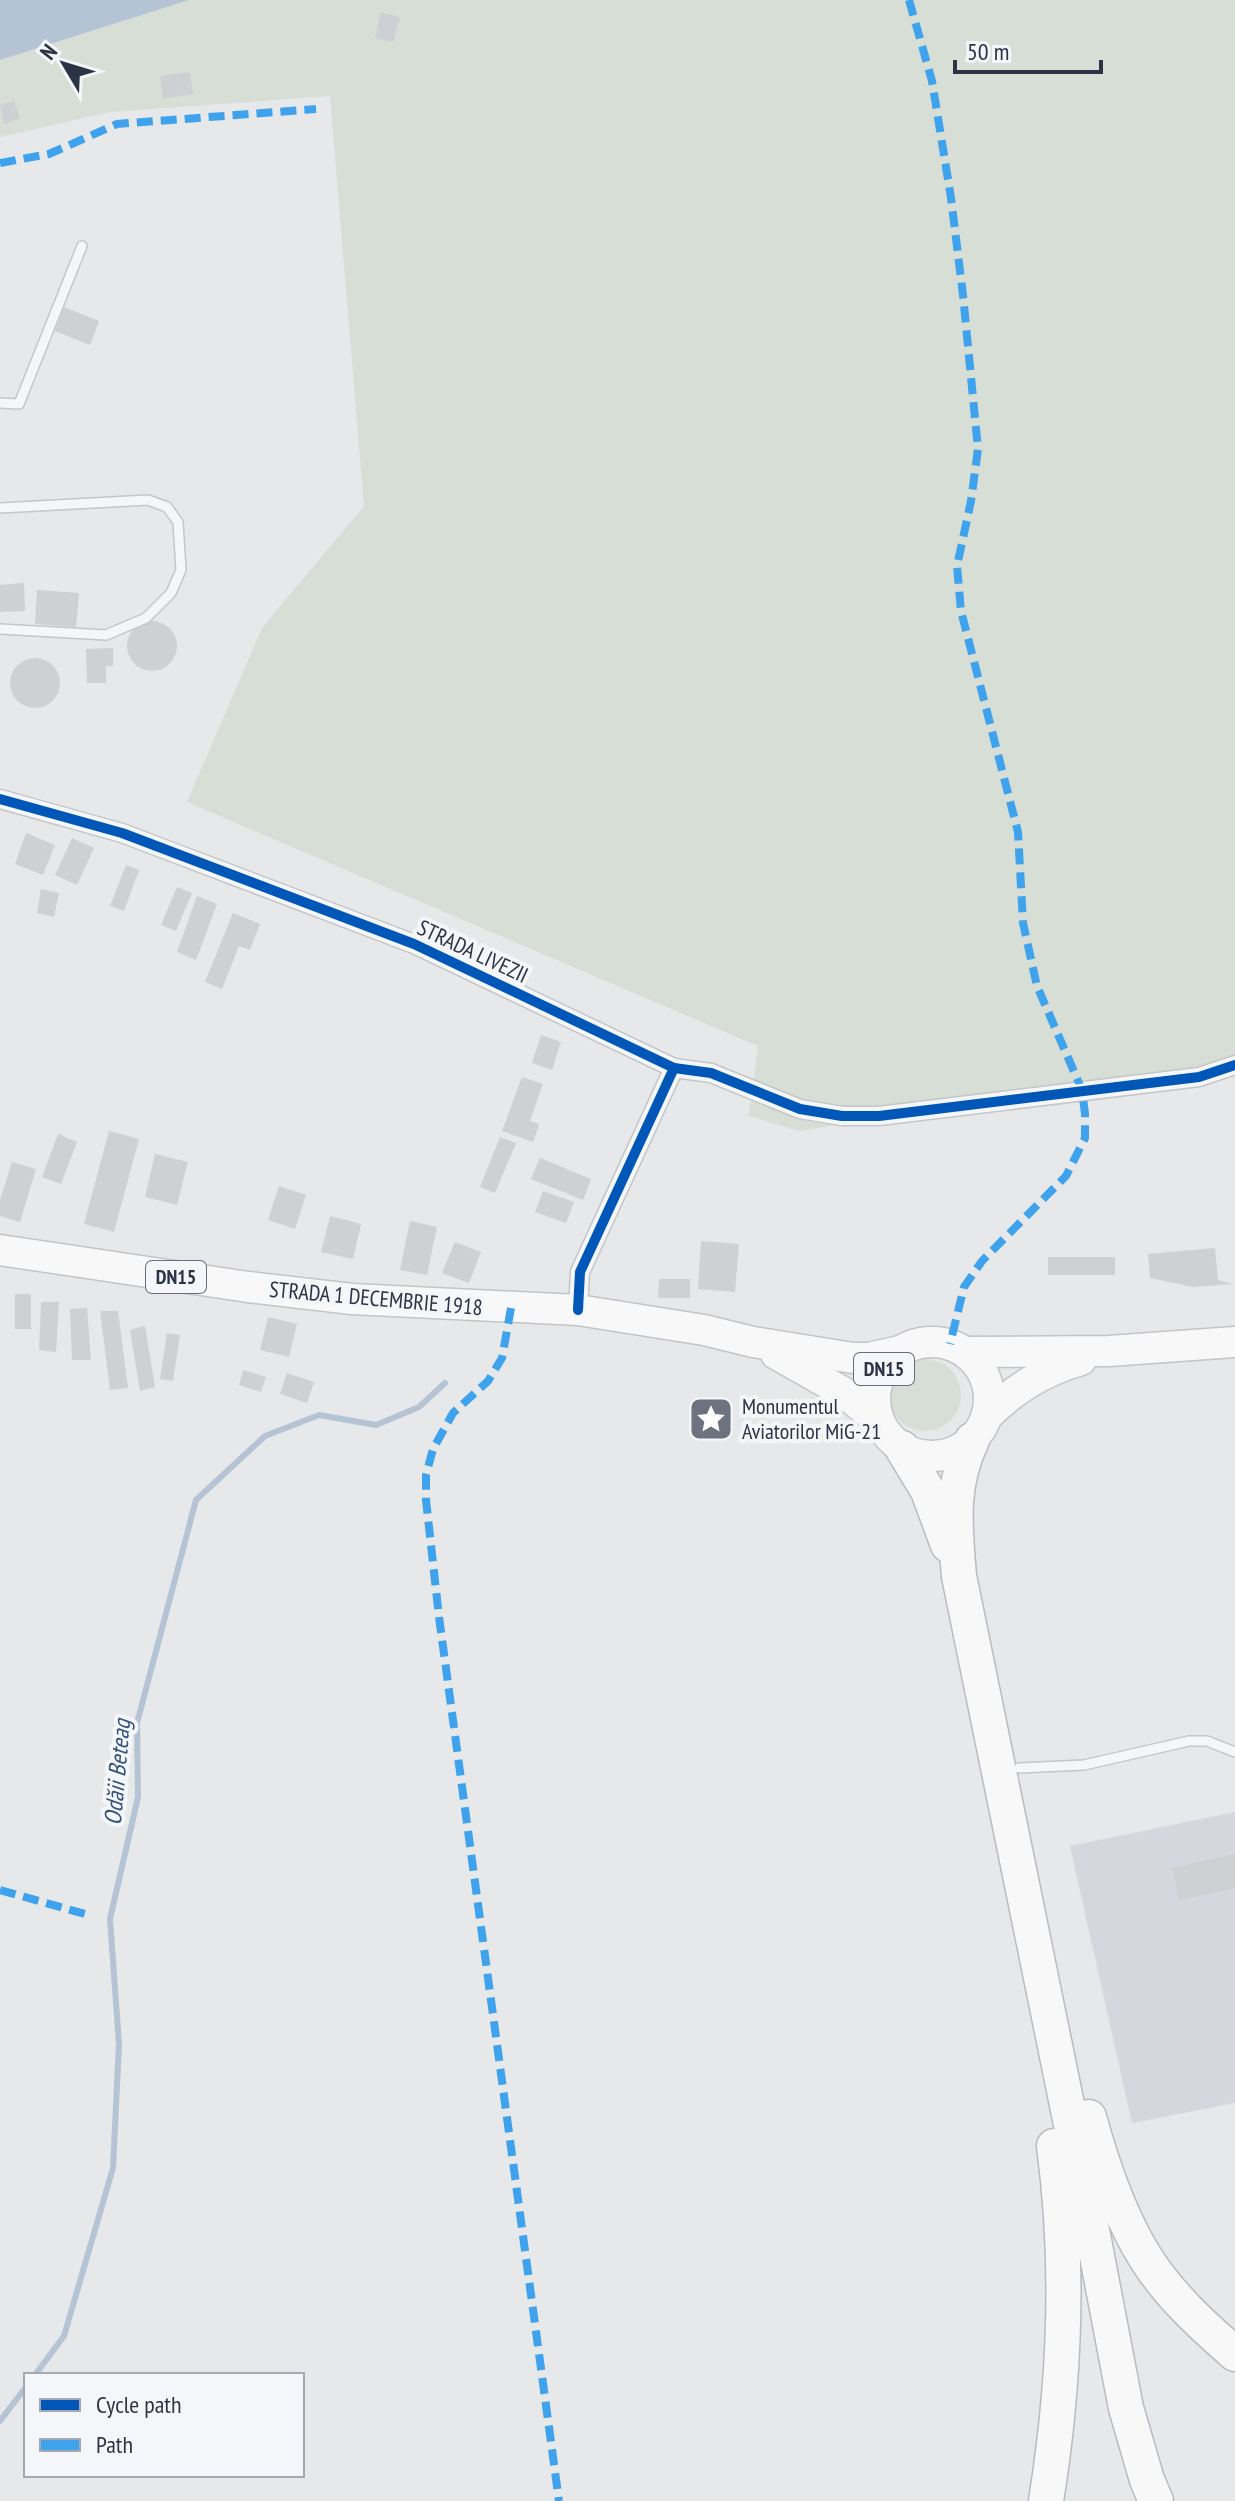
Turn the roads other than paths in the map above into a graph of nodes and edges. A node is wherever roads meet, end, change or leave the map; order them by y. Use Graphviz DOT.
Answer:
graph roads {
  1 [pos="82,246"];
  2 [pos="0,403"];
  3 [pos="0,508"];
  4 [pos="0,629"];
  5 [pos="0,799"];
  6 [pos="1235,1065"];
  7 [pos="674,1068"];
  8 [pos="0,1250"];
  9 [pos="578,1310"];
  10 [pos="753,1342"];
  11 [pos="1235,1342"];
  12 [pos="900,1351"];
  13 [pos="1109,1351"];
  14 [pos="965,1352"];
  15 [pos="879,1421"];
  16 [pos="979,1428"];
  17 [pos="902,1448"];
  18 [pos="959,1576"];
  19 [pos="992,1743"];
  20 [pos="1235,1752"];
  21 [pos="1019,1768"];
  22 [pos="1235,2354"];
  23 [pos="1046,2501"];
  24 [pos="1156,2501"];
  1 -- 2 [label="lane"];
  3 -- 4 [label="lane"];
  5 -- 7 [label="street, STRADA LIVEZII"];
  6 -- 7 [label="street, STRADA LIVEZII"];
  7 -- 9 [label="street"];
  8 -- 9 [label="main road, STRADA 1 DECEMBRIE 1918 / DN15"];
  9 -- 10 [label="main road, STRADA 1 DECEMBRIE 1918 / DN15"];
  10 -- 12 [label="main road, STRADA 1 DECEMBRIE 1918 / DN15"];
  10 -- 15 [label="main road, STRADA 1 DECEMBRIE 1918 / DN15"];
  11 -- 13 [label="main road, DN15"];
  12 -- 14 [label="main road, DN15"];
  12 -- 15 [label="main road, DN15"];
  13 -- 14 [label="main road, DN15"];
  13 -- 16 [label="main road, DN15"];
  14 -- 16 [label="main road"];
  15 -- 17 [label="main road, DN15"];
  16 -- 17 [label="main road, DN15"];
  16 -- 18 [label="highway"];
  17 -- 18 [label="highway"];
  18 -- 19 [label="highway"];
  19 -- 21 [label="highway"];
  19 -- 23 [label="highway"];
  19 -- 24 [label="highway"];
  20 -- 21 [label="lane"];
  21 -- 22 [label="highway"];
}
